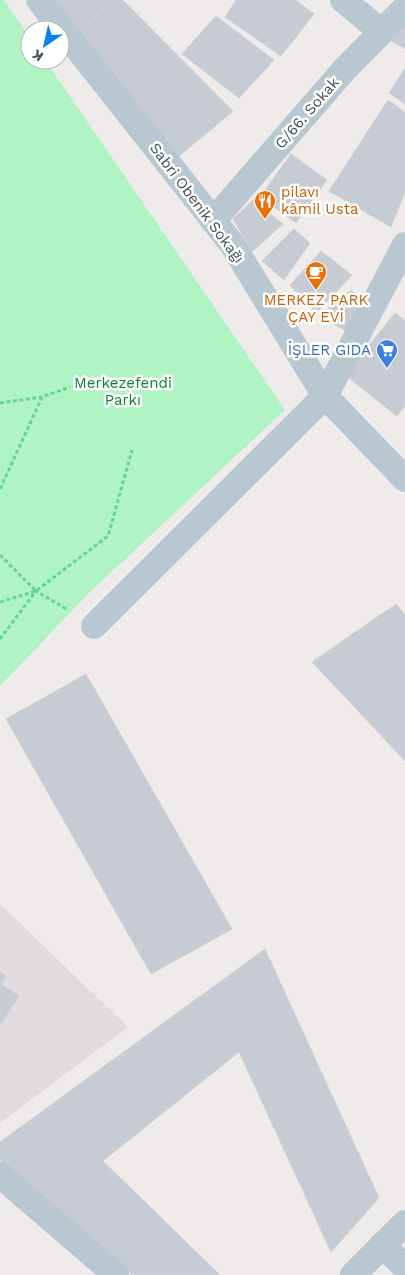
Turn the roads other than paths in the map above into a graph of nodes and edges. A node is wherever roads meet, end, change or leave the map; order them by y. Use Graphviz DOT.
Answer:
graph roads {
  1 [pos="39,0"];
  2 [pos="342,0"];
  3 [pos="405,8"];
  4 [pos="382,32"];
  5 [pos="214,220"];
  6 [pos="405,245"];
  7 [pos="325,396"];
  8 [pos="405,479"];
  9 [pos="94,626"];
  10 [pos="0,1174"];
  11 [pos="405,1223"];
  12 [pos="382,1245"];
  13 [pos="405,1267"];
  14 [pos="116,1275"];
  15 [pos="353,1275"];
  1 -- 5 [label="street, Sabri Obenik Sokağı"];
  2 -- 4 [label="street"];
  3 -- 4 [label="street, G/66. Sokak"];
  4 -- 5 [label="street, G/66. Sokak"];
  5 -- 7 [label="street, Sabri Obenik Sokağı"];
  6 -- 7 [label="street"];
  7 -- 8 [label="street, Sabri Obenik Sokağı"];
  7 -- 9 [label="street"];
  10 -- 14 [label="street"];
  11 -- 12 [label="street"];
  12 -- 13 [label="street"];
  12 -- 15 [label="street"];
}
